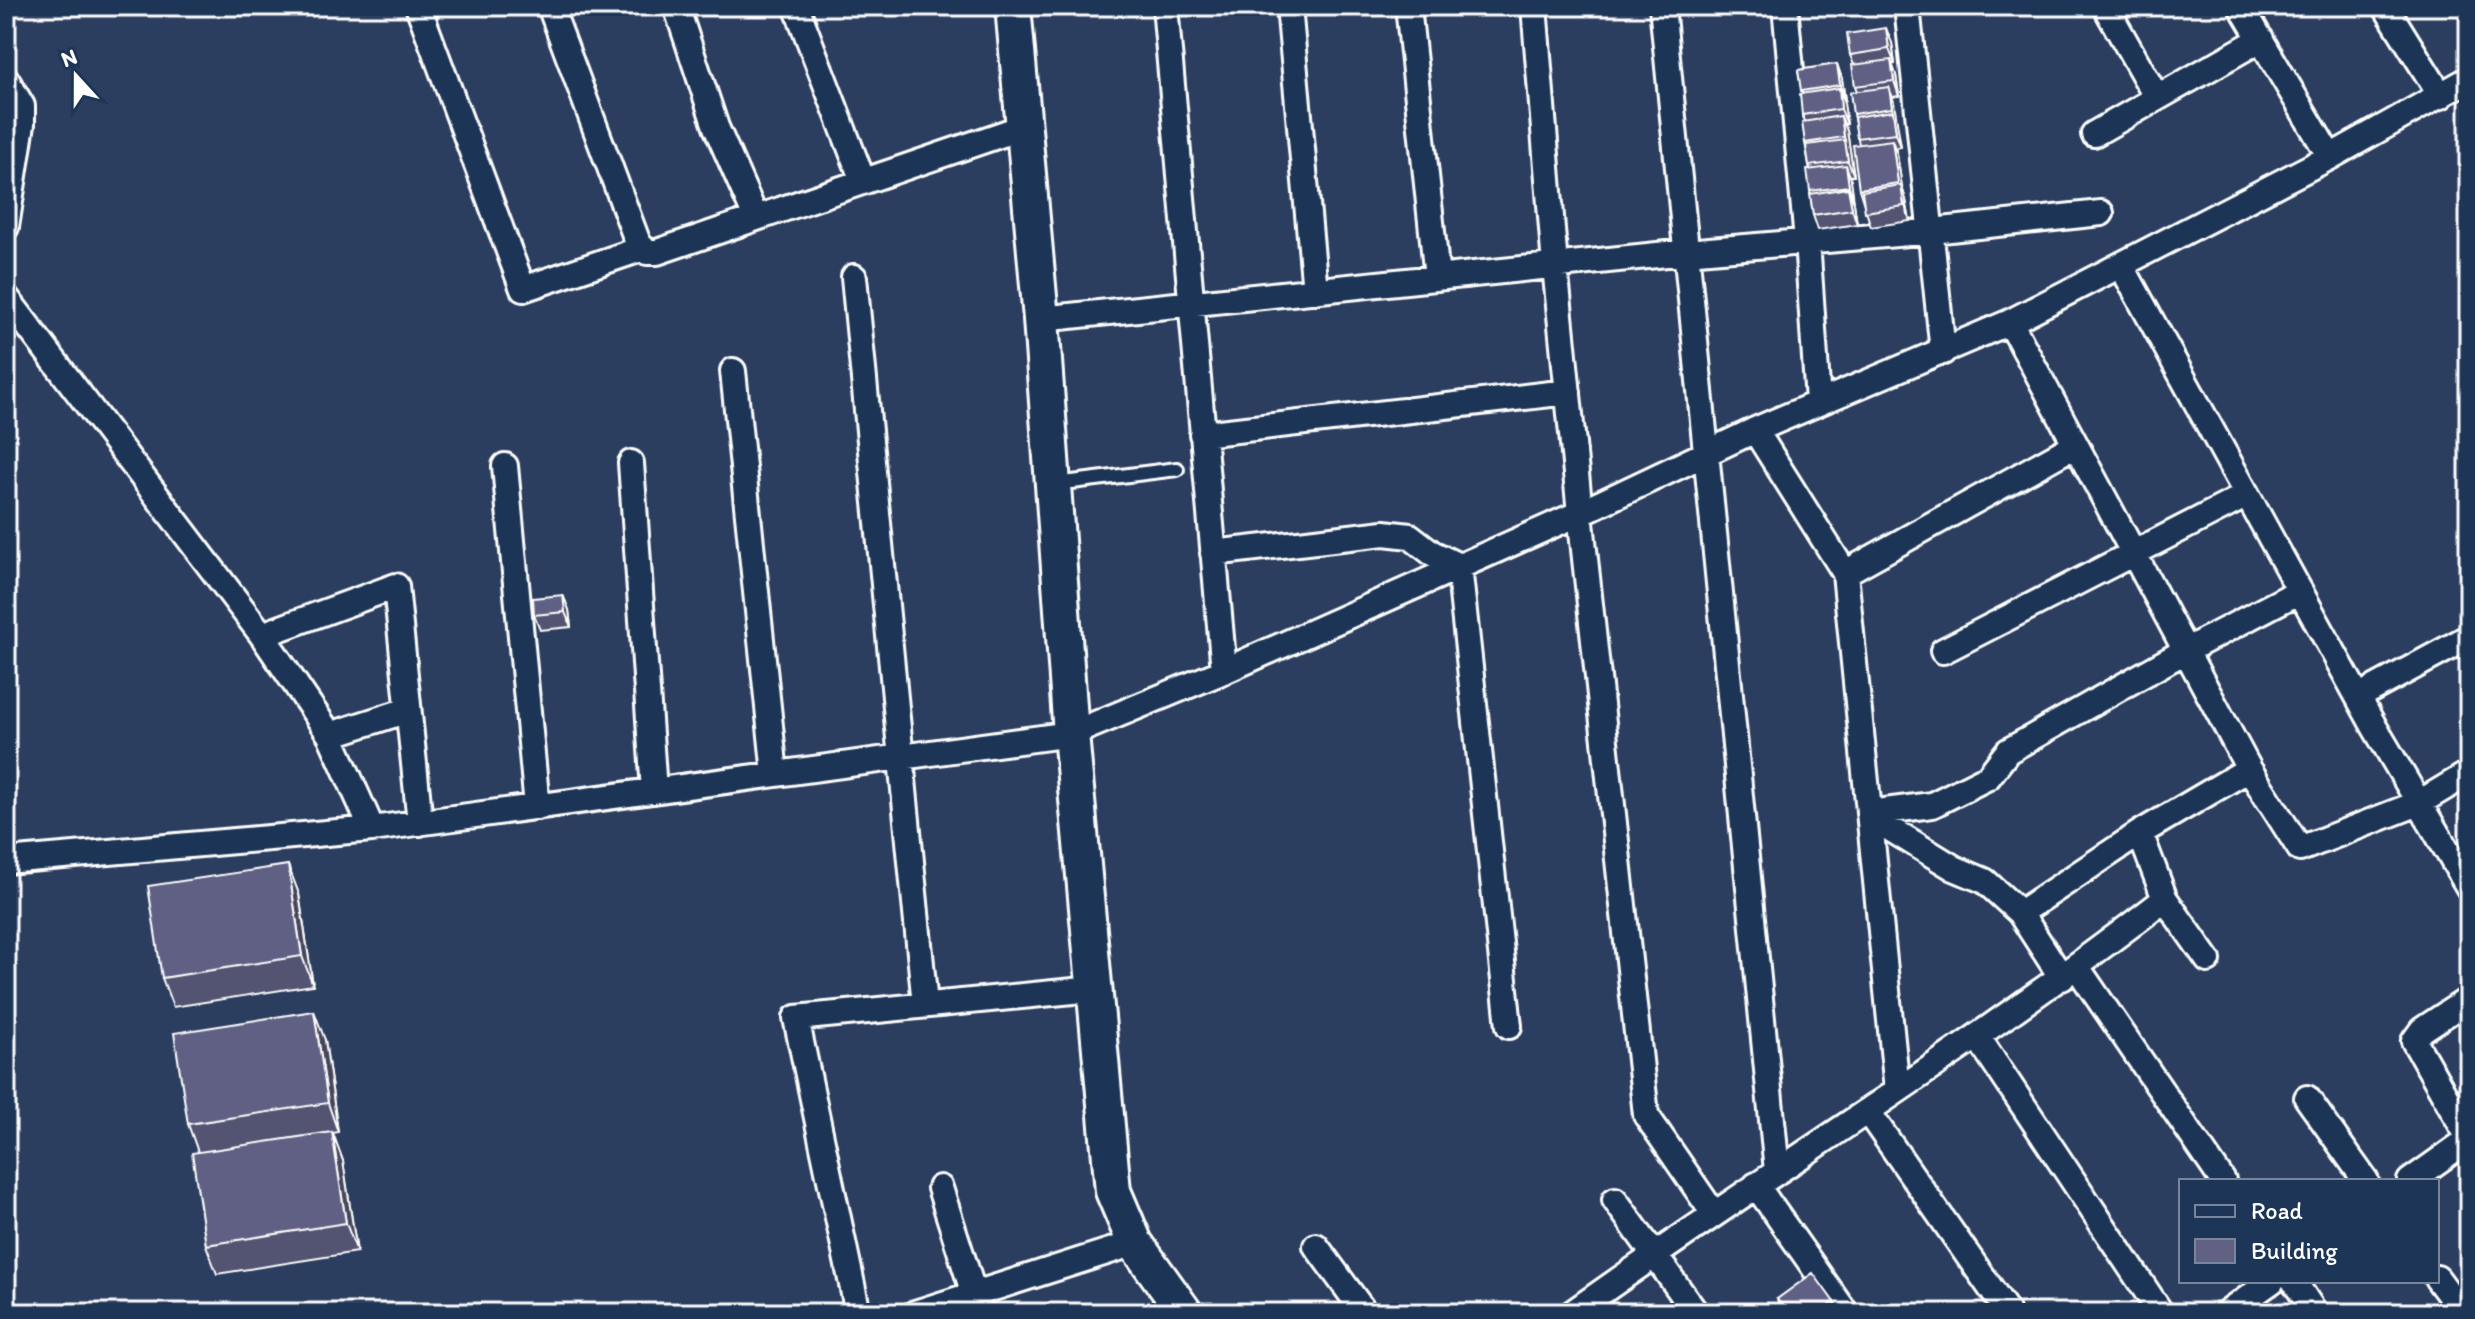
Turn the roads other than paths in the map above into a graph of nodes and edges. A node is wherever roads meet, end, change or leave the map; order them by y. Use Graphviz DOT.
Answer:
graph roads {
  1 [pos="418,6"];
  2 [pos="550,6"];
  3 [pos="676,6"];
  4 [pos="796,6"];
  5 [pos="1013,6"];
  6 [pos="1165,6"];
  7 [pos="1289,6"];
  8 [pos="1408,6"];
  9 [pos="1534,6"];
  10 [pos="1662,6"];
  11 [pos="1785,6"];
  12 [pos="1907,6"];
  13 [pos="2105,6"];
  14 [pos="2241,6"];
  15 [pos="2385,6"];
  16 [pos="2261,39"];
  17 [pos="6,79"];
  18 [pos="2469,79"];
  19 [pos="2441,96"];
  20 [pos="2157,98"];
  21 [pos="1023,127"];
  22 [pos="2094,134"];
  23 [pos="2330,157"];
  24 [pos="863,181"];
  25 [pos="2101,213"];
  26 [pos="756,218"];
  27 [pos="6,227"];
  28 [pos="1932,231"];
  29 [pos="1807,241"];
  30 [pos="641,249"];
  31 [pos="1686,252"];
  32 [pos="2121,265"];
  33 [pos="1555,266"];
  34 [pos="854,277"];
  35 [pos="1437,278"];
  36 [pos="1315,291"];
  37 [pos="6,297"];
  38 [pos="1190,304"];
  39 [pos="1041,319"];
  40 [pos="2010,322"];
  41 [pos="1943,352"];
  42 [pos="733,371"];
  43 [pos="1568,392"];
  44 [pos="1818,402"];
  45 [pos="1755,430"];
  46 [pos="1202,434"];
  47 [pos="2075,445"];
  48 [pos="1708,452"];
  49 [pos="631,463"];
  50 [pos="505,466"];
  51 [pos="1177,469"];
  52 [pos="1052,484"];
  53 [pos="2247,495"];
  54 [pos="1580,513"];
  55 [pos="1213,553"];
  56 [pos="2134,553"];
  57 [pos="1459,566"];
  58 [pos="1845,573"];
  59 [pos="2300,591"];
  60 [pos="262,635"];
  61 [pos="2469,637"];
  62 [pos="1943,651"];
  63 [pos="2185,651"];
  64 [pos="1224,671"];
  65 [pos="2358,697"];
  66 [pos="408,710"];
  67 [pos="1071,734"];
  68 [pos="330,735"];
  69 [pos="901,757"];
  70 [pos="2249,769"];
  71 [pos="2469,773"];
  72 [pos="775,774"];
  73 [pos="654,791"];
  74 [pos="2419,803"];
  75 [pos="537,807"];
  76 [pos="1877,813"];
  77 [pos="420,823"];
  78 [pos="372,829"];
  79 [pos="2140,833"];
  80 [pos="6,861"];
  81 [pos="2469,888"];
  82 [pos="2165,899"];
  83 [pos="2020,913"];
  84 [pos="2208,960"];
  85 [pos="2070,973"];
  86 [pos="1094,989"];
  87 [pos="2469,999"];
  88 [pos="925,1005"];
  89 [pos="1509,1026"];
  90 [pos="1977,1036"];
  91 [pos="1897,1090"];
  92 [pos="2307,1098"];
  93 [pos="1868,1112"];
  94 [pos="2469,1139"];
  95 [pos="1777,1171"];
  96 [pos="2222,1179"];
  97 [pos="2365,1179"];
  98 [pos="2413,1179"];
  99 [pos="1756,1185"];
  100 [pos="940,1188"];
  101 [pos="1615,1200"];
  102 [pos="1714,1214"];
  103 [pos="1135,1243"];
  104 [pos="1316,1246"];
  105 [pos="1655,1254"];
  106 [pos="2439,1281"];
  107 [pos="2269,1283"];
  108 [pos="2295,1283"];
  109 [pos="977,1304"];
  110 [pos="858,1313"];
  111 [pos="915,1313"];
  112 [pos="1185,1313"];
  113 [pos="1365,1313"];
  114 [pos="1572,1313"];
  115 [pos="1696,1313"];
  116 [pos="1846,1313"];
  117 [pos="2008,1313"];
  118 [pos="2161,1313"];
  119 [pos="2227,1313"];
  120 [pos="2315,1313"];
  121 [pos="2463,1313"];
  1 -- 30 [label="street"];
  2 -- 30 [label="street"];
  3 -- 26 [label="street"];
  4 -- 24 [label="street"];
  5 -- 21 [label="main road"];
  6 -- 38 [label="street"];
  7 -- 36 [label="street"];
  8 -- 35 [label="street"];
  9 -- 33 [label="street"];
  10 -- 31 [label="street"];
  11 -- 29 [label="street"];
  12 -- 28 [label="street"];
  13 -- 20 [label="street"];
  14 -- 16 [label="street"];
  15 -- 19 [label="street"];
  16 -- 20 [label="street"];
  16 -- 23 [label="street"];
  17 -- 27 [label="street"];
  18 -- 19 [label="street"];
  19 -- 23 [label="street"];
  20 -- 22 [label="street"];
  21 -- 24 [label="street"];
  21 -- 39 [label="main road"];
  23 -- 32 [label="street"];
  24 -- 26 [label="street"];
  25 -- 28 [label="street"];
  26 -- 30 [label="street"];
  28 -- 29 [label="street"];
  28 -- 41 [label="street"];
  29 -- 31 [label="street"];
  29 -- 44 [label="street"];
  31 -- 33 [label="street"];
  31 -- 48 [label="street"];
  32 -- 40 [label="street"];
  32 -- 53 [label="street"];
  33 -- 35 [label="street"];
  33 -- 43 [label="street"];
  34 -- 69 [label="street"];
  35 -- 36 [label="street"];
  36 -- 38 [label="street"];
  37 -- 60 [label="street"];
  38 -- 39 [label="street"];
  38 -- 46 [label="street"];
  39 -- 52 [label="main road"];
  40 -- 41 [label="street"];
  40 -- 47 [label="street"];
  41 -- 44 [label="street"];
  42 -- 72 [label="street"];
  43 -- 46 [label="street"];
  43 -- 54 [label="street"];
  44 -- 45 [label="street"];
  45 -- 48 [label="street"];
  45 -- 58 [label="street"];
  46 -- 55 [label="street"];
  47 -- 56 [label="street"];
  47 -- 58 [label="street"];
  48 -- 54 [label="street"];
  48 -- 95 [label="street"];
  49 -- 73 [label="street"];
  50 -- 75 [label="street"];
  51 -- 52 [label="lane"];
  52 -- 67 [label="main road"];
  53 -- 56 [label="street"];
  53 -- 59 [label="street"];
  54 -- 57 [label="street"];
  54 -- 102 [label="street"];
  55 -- 57 [label="street"];
  55 -- 64 [label="street"];
  56 -- 62 [label="street"];
  56 -- 63 [label="street"];
  57 -- 64 [label="street"];
  57 -- 89 [label="street"];
  58 -- 76 [label="street"];
  59 -- 63 [label="street"];
  59 -- 65 [label="street"];
  60 -- 66 [label="street"];
  60 -- 68 [label="street"];
  61 -- 65 [label="street"];
  63 -- 70 [label="street"];
  63 -- 76 [label="street"];
  64 -- 67 [label="street"];
  65 -- 74 [label="street"];
  66 -- 68 [label="street"];
  66 -- 77 [label="street"];
  67 -- 69 [label="street"];
  67 -- 86 [label="main road"];
  68 -- 78 [label="street"];
  69 -- 72 [label="street"];
  69 -- 88 [label="street"];
  70 -- 74 [label="street"];
  70 -- 79 [label="street"];
  71 -- 74 [label="street"];
  72 -- 73 [label="street"];
  73 -- 75 [label="street"];
  74 -- 81 [label="street"];
  75 -- 77 [label="street"];
  76 -- 83 [label="street"];
  76 -- 91 [label="street"];
  77 -- 78 [label="street"];
  78 -- 80 [label="street"];
  79 -- 82 [label="street"];
  79 -- 83 [label="street"];
  82 -- 84 [label="street"];
  82 -- 85 [label="street"];
  83 -- 85 [label="street"];
  85 -- 90 [label="street"];
  85 -- 96 [label="street"];
  86 -- 88 [label="street"];
  86 -- 103 [label="main road"];
  87 -- 94 [label="street"];
  88 -- 110 [label="street"];
  90 -- 91 [label="street"];
  90 -- 118 [label="street"];
  91 -- 93 [label="street"];
  92 -- 97 [label="street"];
  93 -- 95 [label="street"];
  93 -- 117 [label="street"];
  94 -- 98 [label="street"];
  95 -- 99 [label="street"];
  99 -- 102 [label="street"];
  99 -- 116 [label="street"];
  100 -- 109 [label="street"];
  101 -- 105 [label="street"];
  102 -- 105 [label="street"];
  103 -- 109 [label="street"];
  103 -- 112 [label="main road"];
  104 -- 113 [label="street"];
  105 -- 114 [label="street"];
  105 -- 115 [label="street"];
  106 -- 121 [label="street"];
  107 -- 119 [label="street"];
  108 -- 120 [label="street"];
  109 -- 111 [label="street"];
}
